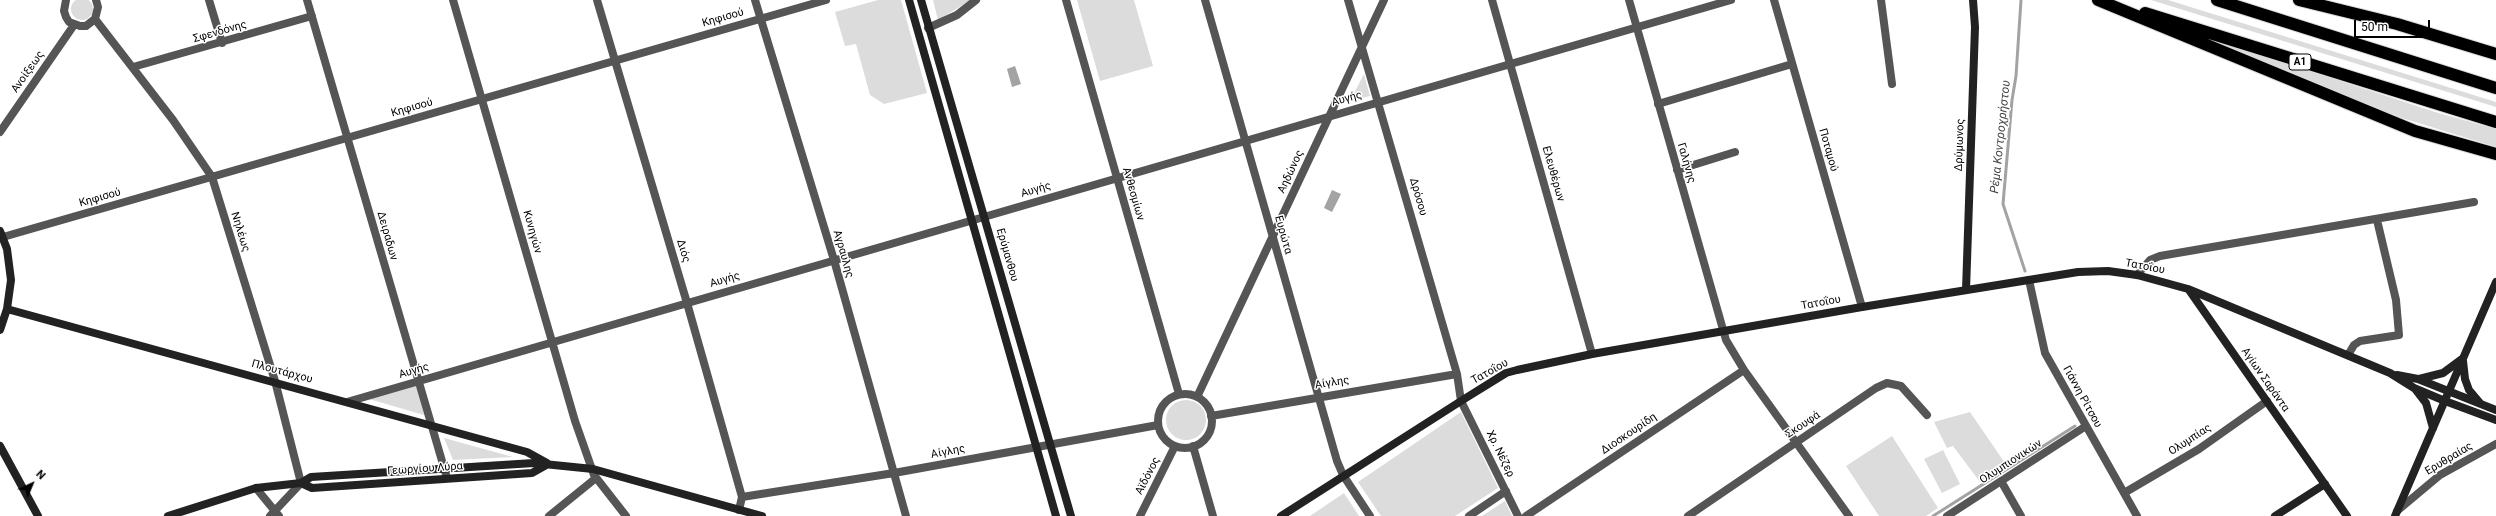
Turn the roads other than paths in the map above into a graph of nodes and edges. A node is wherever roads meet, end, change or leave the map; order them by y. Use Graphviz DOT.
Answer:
graph roads {
  1 [pos="66,0"];
  2 [pos="96,0"];
  3 [pos="209,0"];
  4 [pos="307,0"];
  5 [pos="453,0"];
  6 [pos="597,0"];
  7 [pos="755,0"];
  8 [pos="826,0"];
  9 [pos="908,0"];
  10 [pos="921,0"];
  11 [pos="976,0"];
  12 [pos="1066,0"];
  13 [pos="1204,0"];
  14 [pos="1348,0"];
  15 [pos="1384,0"];
  16 [pos="1492,0"];
  17 [pos="1629,0"];
  18 [pos="1731,0"];
  19 [pos="1774,0"];
  20 [pos="1881,0"];
  21 [pos="1973,0"];
  22 [pos="2098,0"];
  23 [pos="2106,0"];
  24 [pos="2217,0"];
  25 [pos="2298,0"];
  26 [pos="312,16"];
  27 [pos="95,19"];
  28 [pos="761,19"];
  29 [pos="74,25"];
  30 [pos="1637,27"];
  31 [pos="928,28"];
  32 [pos="222,43"];
  33 [pos="1362,48"];
  34 [pos="2491,52"];
  35 [pos="614,61"];
  36 [pos="1510,64"];
  37 [pos="1792,64"];
  38 [pos="133,67"];
  39 [pos="1892,84"];
  40 [pos="2496,88"];
  41 [pos="482,99"];
  42 [pos="1379,102"];
  43 [pos="1658,104"];
  44 [pos="1330,115"];
  45 [pos="2496,122"];
  46 [pos="0,132"];
  47 [pos="347,138"];
  48 [pos="1244,140"];
  49 [pos="1735,152"];
  50 [pos="2495,154"];
  51 [pos="1677,170"];
  52 [pos="212,177"];
  53 [pos="1117,178"];
  54 [pos="2474,202"];
  55 [pos="985,216"];
  56 [pos="972,220"];
  57 [pos="2377,220"];
  58 [pos="2,234"];
  59 [pos="1273,237"];
  60 [pos="834,260"];
  61 [pos="2137,275"];
  62 [pos="2028,280"];
  63 [pos="2496,282"];
  64 [pos="2188,289"];
  65 [pos="1966,290"];
  66 [pos="687,303"];
  67 [pos="1862,306"];
  68 [pos="7,309"];
  69 [pos="0,330"];
  70 [pos="1724,331"];
  71 [pos="552,342"];
  72 [pos="1592,354"];
  73 [pos="2348,355"];
  74 [pos="2464,358"];
  75 [pos="1744,370"];
  76 [pos="2390,373"];
  77 [pos="1457,374"];
  78 [pos="2418,379"];
  79 [pos="275,381"];
  80 [pos="418,381"];
  81 [pos="2414,388"];
  82 [pos="2449,391"];
  83 [pos="1179,394"];
  84 [pos="1320,396"];
  85 [pos="1198,397"];
  86 [pos="1461,401"];
  87 [pos="2267,401"];
  88 [pos="2445,401"];
  89 [pos="347,402"];
  90 [pos="2484,406"];
  91 [pos="2496,410"];
  92 [pos="1927,415"];
  93 [pos="1211,416"];
  94 [pos="2496,420"];
  95 [pos="1158,425"];
  96 [pos="432,426"];
  97 [pos="2086,426"];
  98 [pos="2434,428"];
  99 [pos="1795,443"];
  100 [pos="1051,444"];
  101 [pos="2496,444"];
  102 [pos="0,446"];
  103 [pos="1036,446"];
  104 [pos="1175,446"];
  105 [pos="1193,446"];
  106 [pos="549,464"];
  107 [pos="444,469"];
  108 [pos="592,469"];
  109 [pos="894,473"];
  110 [pos="1343,475"];
  111 [pos="447,478"];
  112 [pos="596,478"];
  113 [pos="2001,481"];
  114 [pos="301,483"];
  115 [pos="2325,484"];
  116 [pos="256,488"];
  117 [pos="1506,491"];
  118 [pos="2124,493"];
  119 [pos="742,497"];
  120 [pos="739,510"];
  121 [pos="275,514"];
  122 [pos="2396,514"];
  123 [pos="38,516"];
  124 [pos="168,516"];
  125 [pos="549,516"];
  126 [pos="626,516"];
  127 [pos="762,516"];
  128 [pos="906,516"];
  129 [pos="1056,516"];
  130 [pos="1071,516"];
  131 [pos="1140,516"];
  132 [pos="1213,516"];
  133 [pos="1281,516"];
  134 [pos="1370,516"];
  135 [pos="1469,516"];
  136 [pos="1518,516"];
  137 [pos="1526,516"];
  138 [pos="1688,516"];
  139 [pos="1849,516"];
  140 [pos="1947,516"];
  141 [pos="2021,516"];
  142 [pos="2137,516"];
  143 [pos="2275,516"];
  144 [pos="2347,516"];
  1 -- 29 [label="street"];
  2 -- 27 [label="street"];
  3 -- 32 [label="street"];
  4 -- 26 [label="street, Δειραδων"];
  5 -- 41 [label="street, Κυνηγών"];
  6 -- 35 [label="street, Διός"];
  7 -- 28 [label="street, Αγραυλης"];
  8 -- 28 [label="street, Κηφισού"];
  9 -- 56 [label="main road"];
  10 -- 31 [label="main road, Ερύμανθου"];
  11 -- 31 [label="street"];
  12 -- 53 [label="street, Ανθεσμίων"];
  13 -- 48 [label="street, Ευρώτα"];
  14 -- 33 [label="street, Δρόσου"];
  15 -- 33 [label="street, Αηδώνος"];
  16 -- 36 [label="street, Ελευθέρων"];
  17 -- 30 [label="street, Γαλήνης"];
  18 -- 30 [label="street, Αυγής"];
  19 -- 37 [label="street, Ποταμού"];
  20 -- 39 [label="street"];
  21 -- 65 [label="main road, Δρύμωνος"];
  22 -- 50 [label="highway"];
  23 -- 45 [label="highway, Α1"];
  24 -- 40 [label="highway"];
  25 -- 34 [label="highway"];
  26 -- 32 [label="street, Σφενδόνης"];
  26 -- 47 [label="street, Δειραδων"];
  27 -- 29 [label="street"];
  27 -- 38 [label="street, Νηλέως"];
  28 -- 35 [label="street, Κηφισού"];
  28 -- 60 [label="street, Αγραυλης"];
  29 -- 46 [label="street, Ανοίξεως"];
  30 -- 36 [label="street, Αυγής"];
  30 -- 43 [label="street, Γαλήνης"];
  31 -- 55 [label="main road, Ερύμανθου"];
  32 -- 38 [label="street, Σφενδόνης"];
  33 -- 42 [label="street, Δρόσου"];
  33 -- 44 [label="street, Αηδώνος"];
  35 -- 41 [label="street, Κηφισού"];
  35 -- 66 [label="street, Διός"];
  36 -- 42 [label="street, Αυγής"];
  36 -- 72 [label="street, Ελευθέρων"];
  37 -- 43 [label="street"];
  37 -- 67 [label="street, Ποταμού"];
  38 -- 52 [label="street, Νηλέως"];
  41 -- 47 [label="street, Κηφισού"];
  41 -- 71 [label="street, Κυνηγών"];
  42 -- 44 [label="street, Αυγής"];
  42 -- 77 [label="street, Δρόσου"];
  43 -- 51 [label="street, Γαλήνης"];
  44 -- 48 [label="street, Αυγής"];
  44 -- 59 [label="street, Αηδώνος"];
  47 -- 52 [label="street, Κηφισού"];
  47 -- 80 [label="street, Δειραδων"];
  48 -- 53 [label="street, Αυγής"];
  48 -- 59 [label="street, Ευρώτα"];
  49 -- 51 [label="street"];
  51 -- 70 [label="street, Γαλήνης"];
  52 -- 58 [label="street, Κηφισού"];
  52 -- 79 [label="street, Νηλέως"];
  53 -- 55 [label="street, Αυγής"];
  53 -- 83 [label="street, Ανθεσμίων"];
  54 -- 57 [label="street"];
  55 -- 56 [label="street, Αυγής"];
  55 -- 100 [label="main road, Ερύμανθου"];
  56 -- 60 [label="street, Αυγής"];
  56 -- 103 [label="main road"];
  57 -- 61 [label="street"];
  57 -- 73 [label="street"];
  58 -- 68 [label="main road"];
  59 -- 84 [label="street, Ευρώτα"];
  59 -- 85 [label="street, Αηδώνος"];
  60 -- 66 [label="street, Αυγής"];
  60 -- 109 [label="street, Αγραυλης"];
  61 -- 62 [label="main road, Τατοΐου"];
  61 -- 64 [label="main road, Τατοΐου"];
  62 -- 65 [label="main road, Τατοΐου"];
  62 -- 97 [label="street, Γιάννη Ρίτσου"];
  63 -- 74 [label="main road, Ερυθραίας"];
  64 -- 73 [label="main road, Τατοΐου"];
  64 -- 87 [label="main road, Αγίων Σαράντα"];
  65 -- 67 [label="main road, Τατοΐου"];
  66 -- 71 [label="street, Αυγής"];
  66 -- 119 [label="street, Διός"];
  67 -- 70 [label="main road, Τατοΐου"];
  68 -- 69 [label="main road"];
  68 -- 79 [label="main road, Πλουτάρχου"];
  70 -- 72 [label="main road, Τατοΐου"];
  70 -- 75 [label="street, Γαλήνης"];
  71 -- 80 [label="street, Αυγής"];
  71 -- 108 [label="street, Κυνηγών"];
  72 -- 86 [label="main road, Τατοΐου"];
  73 -- 76 [label="main road, Τατοΐου"];
  74 -- 78 [label="main road"];
  74 -- 82 [label="main road, Ερυθραίας"];
  74 -- 90 [label="main road"];
  75 -- 99 [label="street, Γαλήνης"];
  75 -- 137 [label="street, Διοσκουρίδη"];
  76 -- 78 [label="main road, Τατοΐου"];
  76 -- 81 [label="main road, Τατοΐου"];
  77 -- 84 [label="street, Αίγλης"];
  77 -- 86 [label="street, Δρόσου"];
  78 -- 82 [label="main road, Τατοΐου"];
  79 -- 89 [label="main road, Πλουτάρχου"];
  79 -- 114 [label="street, Νηλέως"];
  80 -- 89 [label="street, Αυγής"];
  80 -- 96 [label="street, Δειραδων"];
  81 -- 88 [label="main road, Τατοΐου"];
  81 -- 98 [label="main road"];
  82 -- 88 [label="main road, Ερυθραίας"];
  82 -- 90 [label="main road"];
  83 -- 85 [label="street"];
  83 -- 95 [label="street"];
  84 -- 93 [label="street, Αίγλης"];
  84 -- 110 [label="street, Ευρώτα"];
  85 -- 93 [label="street"];
  86 -- 110 [label="main road, Τατοΐου"];
  86 -- 117 [label="street, Χρ. Νέζερ"];
  87 -- 115 [label="main road, Αγίων Σαράντα"];
  87 -- 118 [label="street, Ολυμπίας"];
  88 -- 94 [label="main road"];
  88 -- 98 [label="main road, Ερυθραίας"];
  89 -- 96 [label="main road, Πλουτάρχου"];
  90 -- 91 [label="main road"];
  92 -- 99 [label="street, Σκουφά"];
  93 -- 105 [label="street"];
  95 -- 100 [label="street, Αίγλης"];
  95 -- 104 [label="street"];
  96 -- 106 [label="main road, Πλουτάρχου"];
  96 -- 107 [label="street, Δειραδων"];
  97 -- 113 [label="street, Ολυμπιονικών"];
  97 -- 118 [label="street, Γιάννη Ρίτσου"];
  98 -- 122 [label="main road, Ερυθραίας"];
  99 -- 138 [label="street, Σκουφά"];
  99 -- 139 [label="street, Γαλήνης"];
  100 -- 103 [label="street, Αίγλης"];
  100 -- 130 [label="main road, Ερύμανθου"];
  101 -- 122 [label="street, Ερυθραίας"];
  102 -- 123 [label="main road"];
  103 -- 109 [label="street, Αίγλης"];
  103 -- 129 [label="main road"];
  104 -- 105 [label="street"];
  104 -- 131 [label="street, Αϊδόνος"];
  105 -- 132 [label="street"];
  106 -- 107 [label="main road, Γεωργίου Λύρα"];
  106 -- 108 [label="main road, Γεωργίου Λύρα"];
  106 -- 111 [label="main road, Γεωργίου Λύρα"];
  107 -- 111 [label="street, Δειραδων"];
  107 -- 114 [label="main road, Γεωργίου Λύρα"];
  108 -- 112 [label="street, Κυνηγών"];
  108 -- 120 [label="main road, Γεωργίου Λύρα"];
  109 -- 119 [label="street, Αίγλης"];
  109 -- 128 [label="street, Αγραυλης"];
  110 -- 133 [label="main road, Τατοΐου"];
  110 -- 134 [label="street, Ευρώτα"];
  111 -- 114 [label="main road, Γεωργίου Λύρα"];
  112 -- 125 [label="street"];
  112 -- 126 [label="street, Κυνηγών"];
  113 -- 140 [label="street, Ολυμπιονικών"];
  113 -- 141 [label="street"];
  114 -- 116 [label="main road, Γεωργίου Λύρα"];
  114 -- 121 [label="street"];
  115 -- 143 [label="main road"];
  115 -- 144 [label="main road, Αγίων Σαράντα"];
  116 -- 121 [label="street"];
  116 -- 124 [label="main road, Γεωργίου Λύρα"];
  117 -- 135 [label="street"];
  117 -- 136 [label="street, Χρ. Νέζερ"];
  118 -- 142 [label="street, Γιάννη Ρίτσου"];
  119 -- 120 [label="street, Διός"];
  120 -- 127 [label="main road, Γεωργίου Λύρα"];
}
